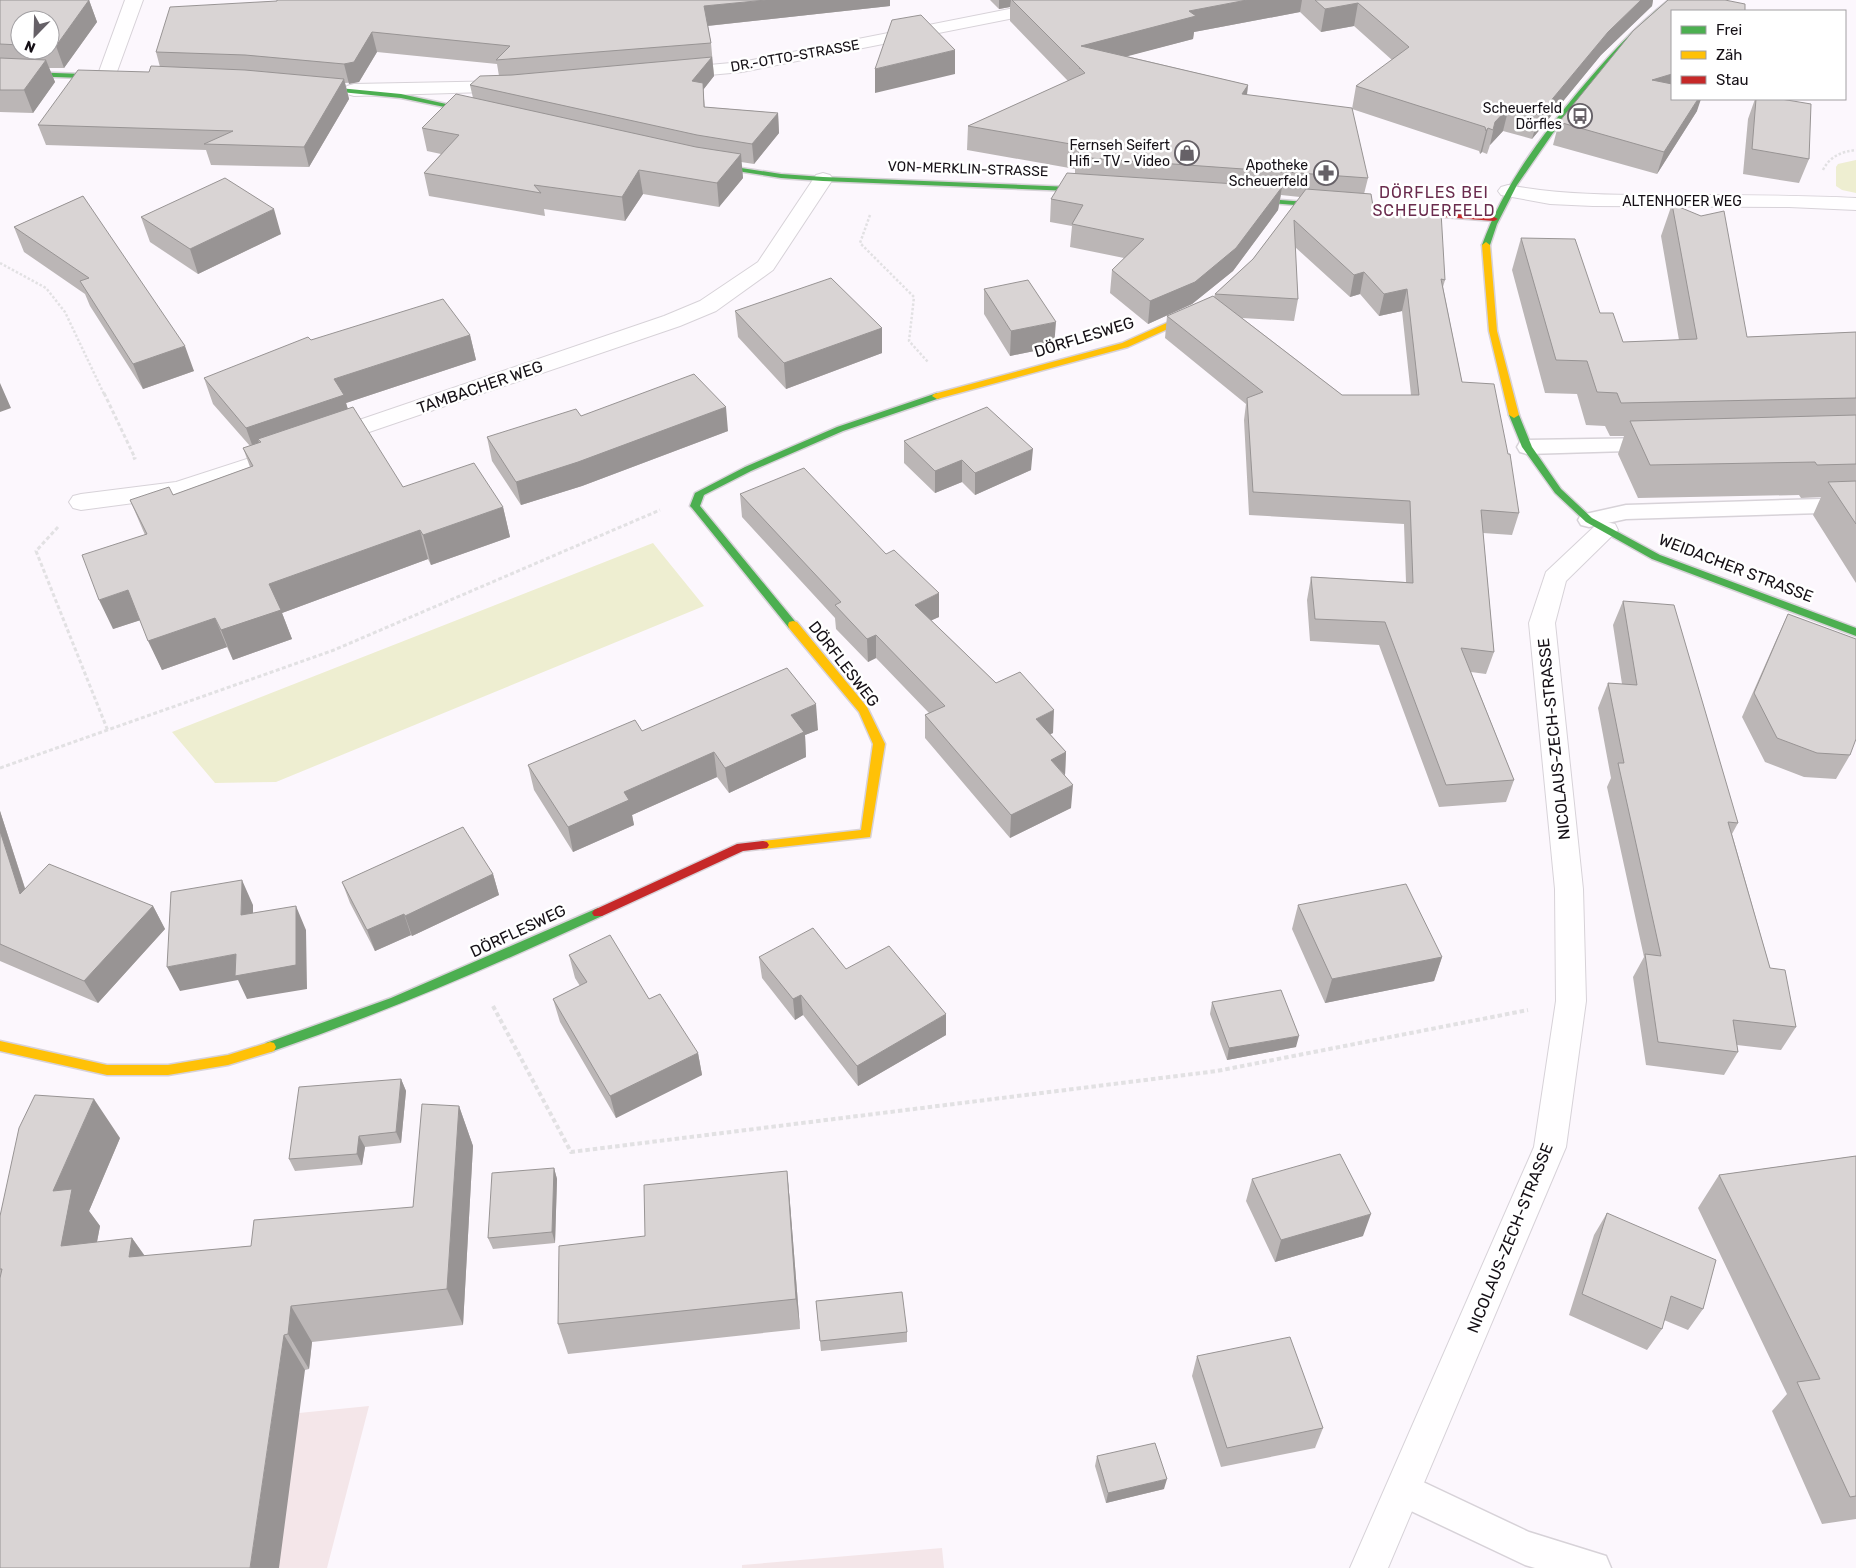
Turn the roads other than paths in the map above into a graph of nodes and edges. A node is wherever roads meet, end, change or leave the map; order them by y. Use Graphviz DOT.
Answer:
graph roads {
  1 [pos="134,0"];
  2 [pos="1080,0"];
  3 [pos="1674,0"];
  4 [pos="0,73"];
  5 [pos="663,74"];
  6 [pos="106,77"];
  7 [pos="126,78"];
  8 [pos="295,86"];
  9 [pos="525,86"];
  10 [pos="506,87"];
  11 [pos="354,90"];
  12 [pos="455,107"];
  13 [pos="495,116"];
  14 [pos="690,161"];
  15 [pos="823,179"];
  16 [pos="1107,191"];
  17 [pos="1508,191"];
  18 [pos="1236,199"];
  19 [pos="1856,204"];
  20 [pos="1343,206"];
  21 [pos="1391,210"];
  22 [pos="1494,219"];
  23 [pos="1208,305"];
  24 [pos="1676,444"];
  25 [pos="1527,447"];
  26 [pos="81,502"];
  27 [pos="1856,505"];
  28 [pos="1598,525"];
  29 [pos="1856,632"];
  30 [pos="0,1046"];
  31 [pos="1404,1490"];
  32 [pos="1369,1568"];
  33 [pos="1594,1568"];
  1 -- 6 [label="street"];
  2 -- 5 [label="street, DR.-OTTO-STRASSE"];
  3 -- 17 [label="street"];
  4 -- 6 [label="street"];
  6 -- 7 [label="street"];
  8 -- 11 [label="street"];
  9 -- 10 [label="street"];
  10 -- 11 [label="street"];
  10 -- 12 [label="street"];
  11 -- 12 [label="street"];
  12 -- 13 [label="street"];
  14 -- 15 [label="street, VON-MERKLIN-STRASSE"];
  15 -- 16 [label="street, VON-MERKLIN-STRASSE"];
  15 -- 26 [label="street, TAMBACHER WEG"];
  17 -- 19 [label="street, ALTENHOFER WEG"];
  17 -- 22 [label="street"];
  18 -- 20 [label="street"];
  21 -- 22 [label="street"];
  22 -- 25 [label="street"];
  23 -- 30 [label="street, DÖRFLESWEG"];
  24 -- 25 [label="lane"];
  25 -- 28 [label="street"];
  27 -- 28 [label="lane"];
  28 -- 29 [label="street, WEIDACHER STRASSE"];
  28 -- 31 [label="street, NICOLAUS-ZECH-STRASSE"];
  31 -- 32 [label="street, NICOLAUS-ZECH-STRASSE"];
  31 -- 33 [label="lane"];
}
